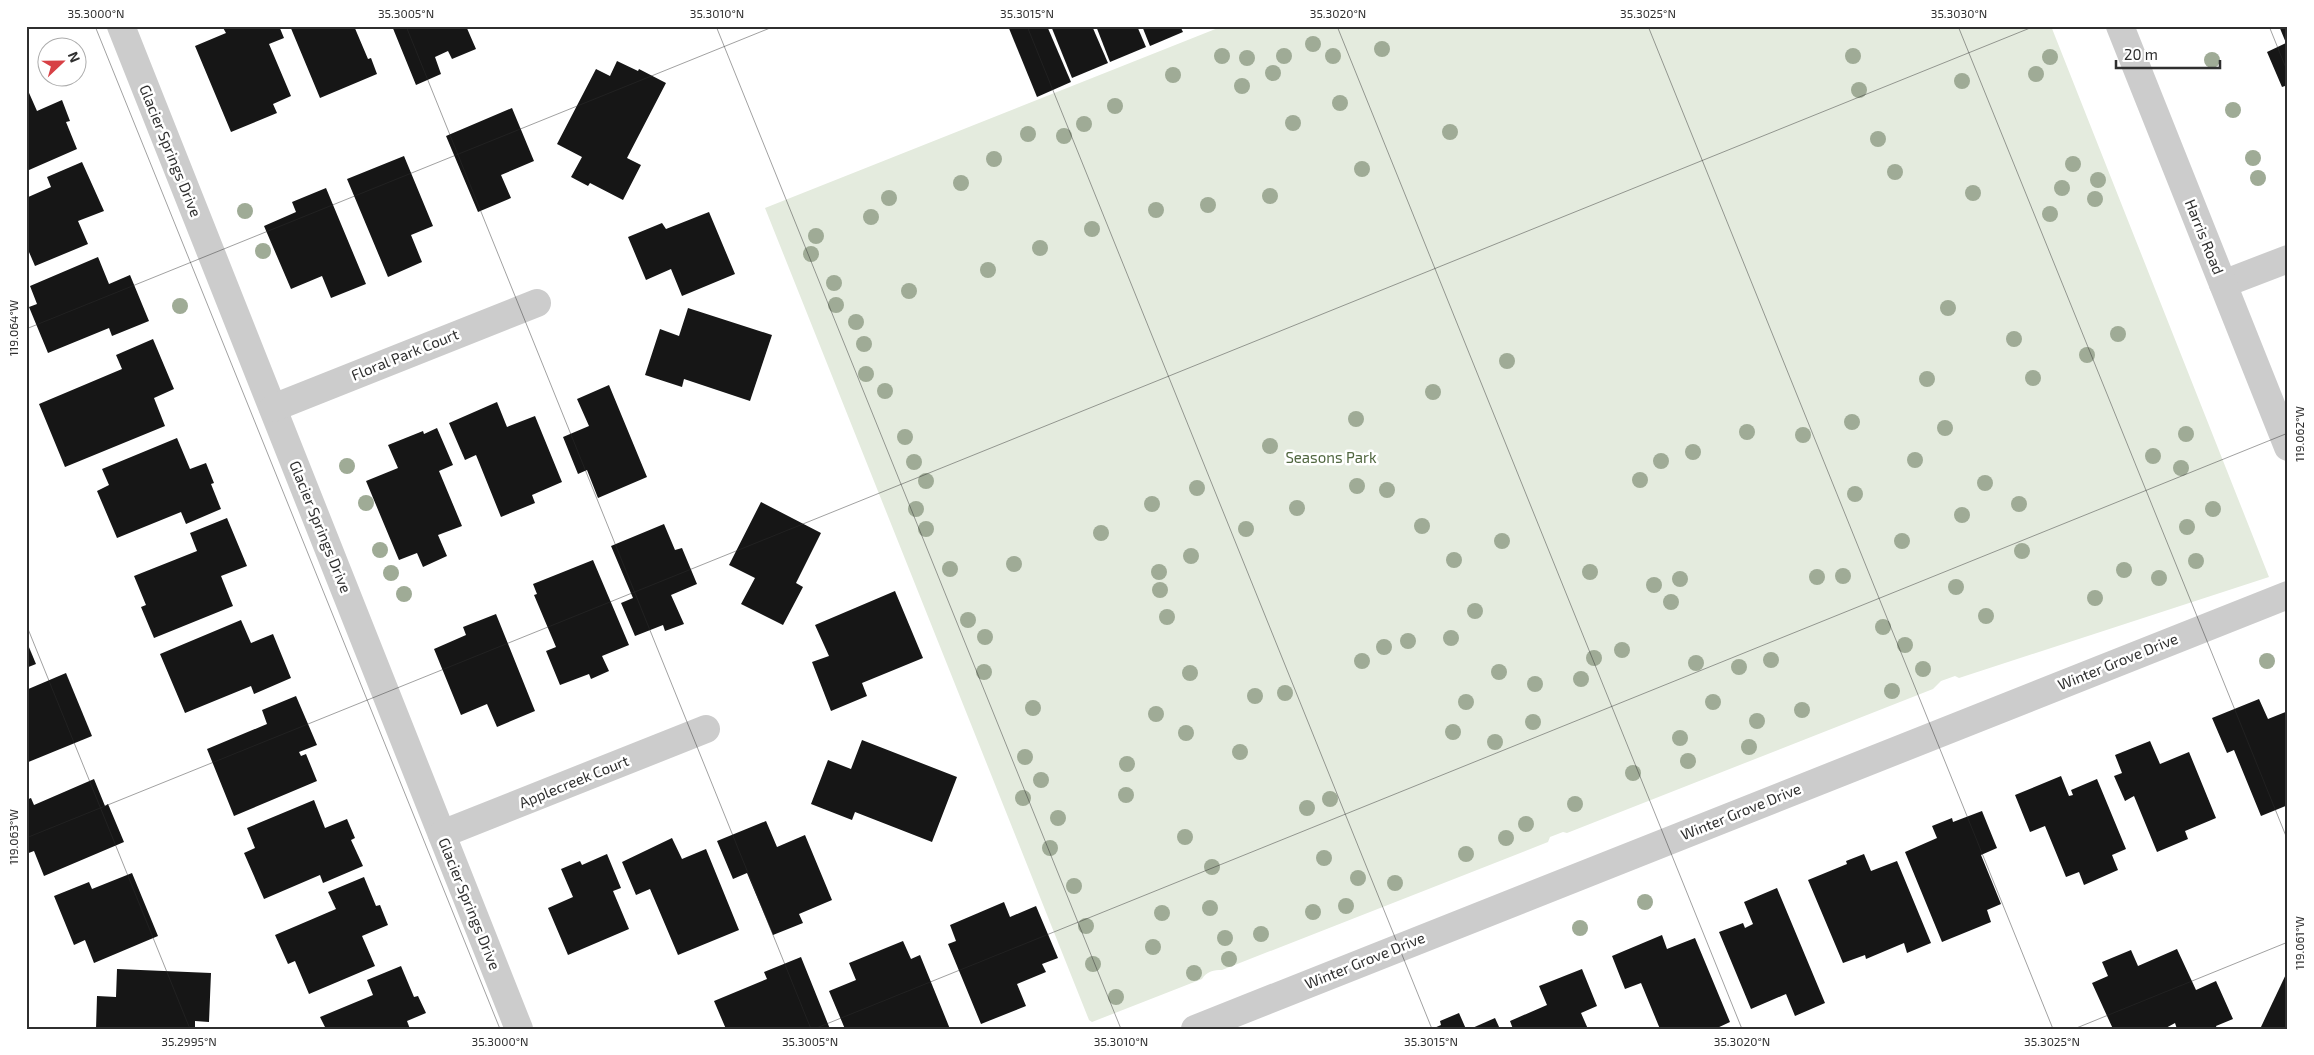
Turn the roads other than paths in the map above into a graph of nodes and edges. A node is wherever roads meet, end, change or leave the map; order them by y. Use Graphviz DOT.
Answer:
graph roads {
  1 [pos="120,26"];
  2 [pos="2120,26"];
  3 [pos="2288,259"];
  4 [pos="2223,284"];
  5 [pos="537,303"];
  6 [pos="272,408"];
  7 [pos="2288,447"];
  8 [pos="2288,595"];
  9 [pos="706,729"];
  10 [pos="442,834"];
  11 [pos="519,1029"];
  12 [pos="1195,1029"];
  1 -- 6 [label="street, Glacier Springs Drive"];
  2 -- 4 [label="street, Harris Road"];
  3 -- 4 [label="street"];
  4 -- 7 [label="street, Harris Road"];
  5 -- 6 [label="street, Floral Park Court"];
  6 -- 10 [label="street, Glacier Springs Drive"];
  8 -- 12 [label="street, Winter Grove Drive"];
  9 -- 10 [label="street, Applecreek Court"];
  10 -- 11 [label="street, Glacier Springs Drive"];
}
